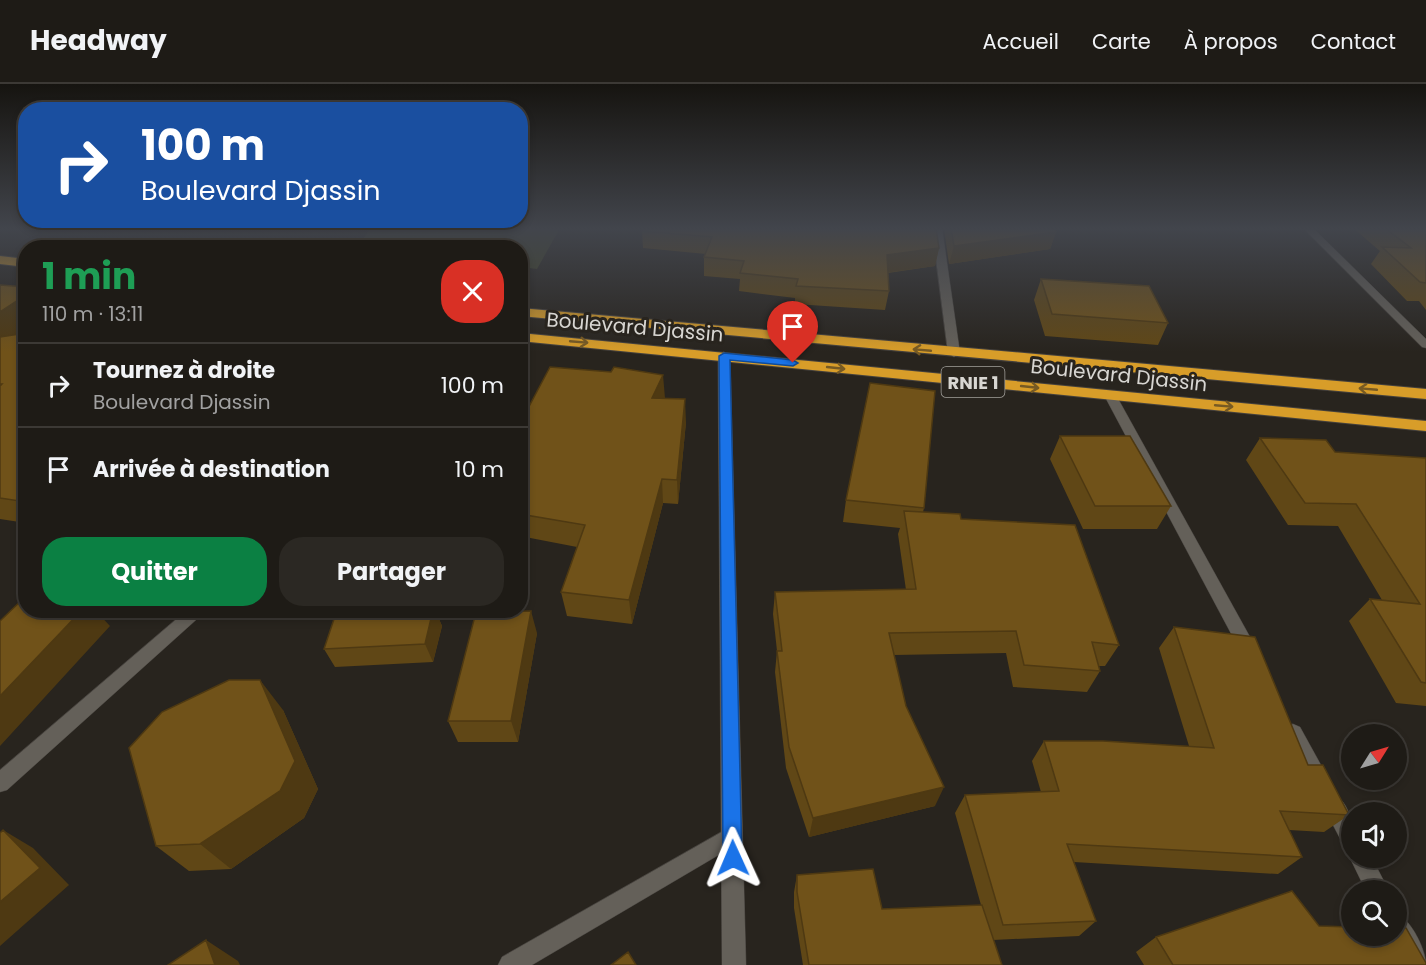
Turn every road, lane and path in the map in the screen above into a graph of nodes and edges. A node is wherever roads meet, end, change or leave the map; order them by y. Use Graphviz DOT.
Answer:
graph roads {
  1 [pos="943,269"];
  2 [pos="1349,269"];
  3 [pos="528,313"];
  4 [pos="528,338"];
  5 [pos="1426,345"];
  6 [pos="954,353"];
  7 [pos="724,356"];
  8 [pos="1426,394"];
  9 [pos="1110,396"];
  10 [pos="1426,426"];
  11 [pos="190,618"];
  12 [pos="1256,665"];
  13 [pos="1284,717"];
  14 [pos="0,783"];
  15 [pos="1341,821"];
  16 [pos="732,836"];
  17 [pos="1407,944"];
  18 [pos="510,965"];
  19 [pos="734,965"];
  20 [pos="1419,965"];
  1 -- 6 [label="street"];
  2 -- 5 [label="street"];
  6 -- 3 [label="highway, Boulevard Djassin / RNIE 1, one-way"];
  4 -- 7 [label="highway, Boulevard Djassin / RNIE 1, one-way"];
  8 -- 6 [label="highway, Boulevard Djassin / RNIE 1, one-way"];
  7 -- 9 [label="highway, Boulevard Djassin / RNIE 1, one-way"];
  7 -- 16 [label="street"];
  9 -- 10 [label="highway, Boulevard Djassin / RNIE 1, one-way"];
  9 -- 12 [label="street"];
  11 -- 14 [label="street"];
  13 -- 15 [label="street"];
  16 -- 18 [label="street"];
  16 -- 19 [label="street"];
  17 -- 20 [label="street"];
}
